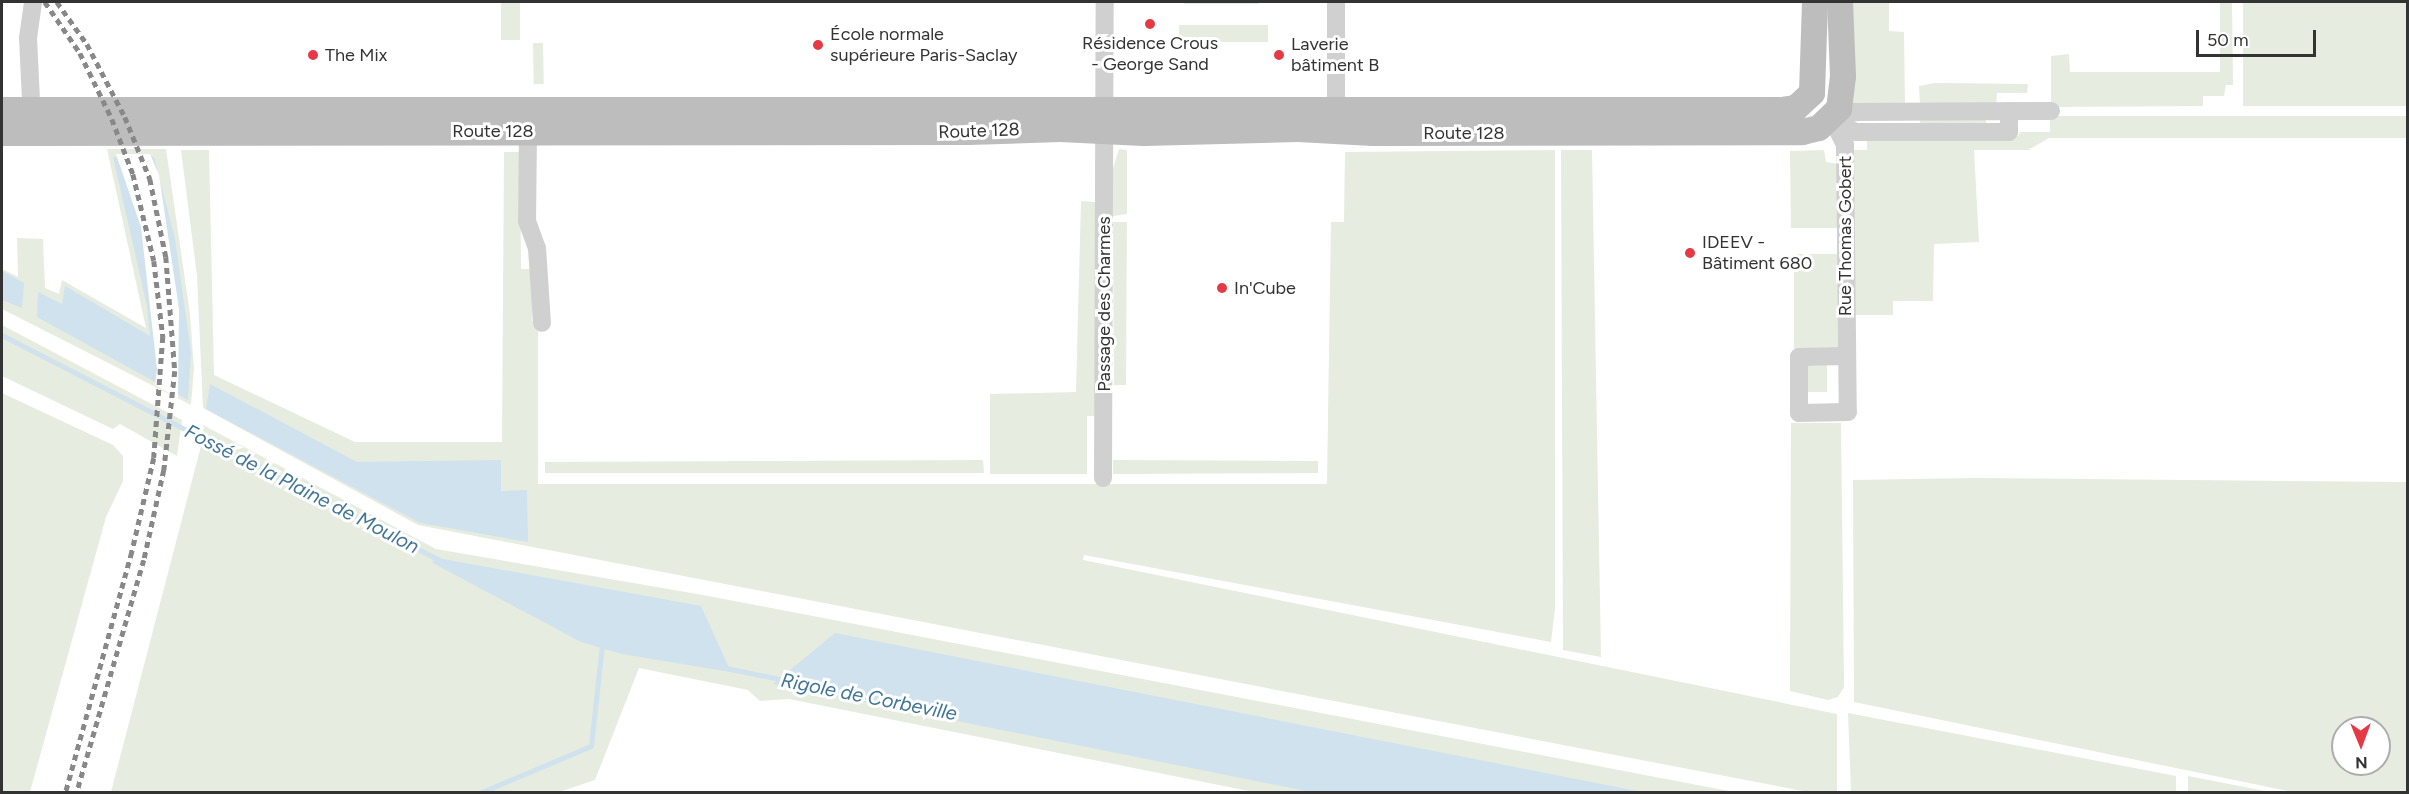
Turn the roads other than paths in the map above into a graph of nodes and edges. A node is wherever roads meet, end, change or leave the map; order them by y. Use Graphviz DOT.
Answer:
graph roads {
  1 [pos="33,2"];
  2 [pos="1105,2"];
  3 [pos="1336,2"];
  4 [pos="1815,2"];
  5 [pos="1840,2"];
  6 [pos="2,110"];
  7 [pos="1911,111"];
  8 [pos="2009,111"];
  9 [pos="2051,111"];
  10 [pos="1832,119"];
  11 [pos="1104,120"];
  12 [pos="1336,121"];
  13 [pos="32,122"];
  14 [pos="528,130"];
  15 [pos="1911,132"];
  16 [pos="2,133"];
  17 [pos="542,323"];
  18 [pos="1846,356"];
  19 [pos="1103,478"];
  1 -- 13 [label="street"];
  2 -- 11 [label="street, Passage des Charmes"];
  3 -- 12 [label="street"];
  4 -- 12 [label="main road, Route 128"];
  5 -- 10 [label="main road"];
  6 -- 13 [label="main road, Route 128"];
  7 -- 8 [label="street"];
  7 -- 10 [label="street"];
  7 -- 15 [label="street"];
  8 -- 9 [label="street"];
  8 -- 15 [label="street"];
  10 -- 12 [label="main road, Route 128"];
  10 -- 15 [label="street"];
  10 -- 18 [label="street, Rue Thomas Gobert"];
  11 -- 12 [label="main road, Route 128"];
  11 -- 13 [label="main road, Route 128"];
  11 -- 14 [label="main road, Route 128"];
  11 -- 19 [label="street, Passage des Charmes"];
  13 -- 14 [label="main road, Route 128"];
  13 -- 16 [label="main road, Route 128"];
  14 -- 17 [label="street"];
}
